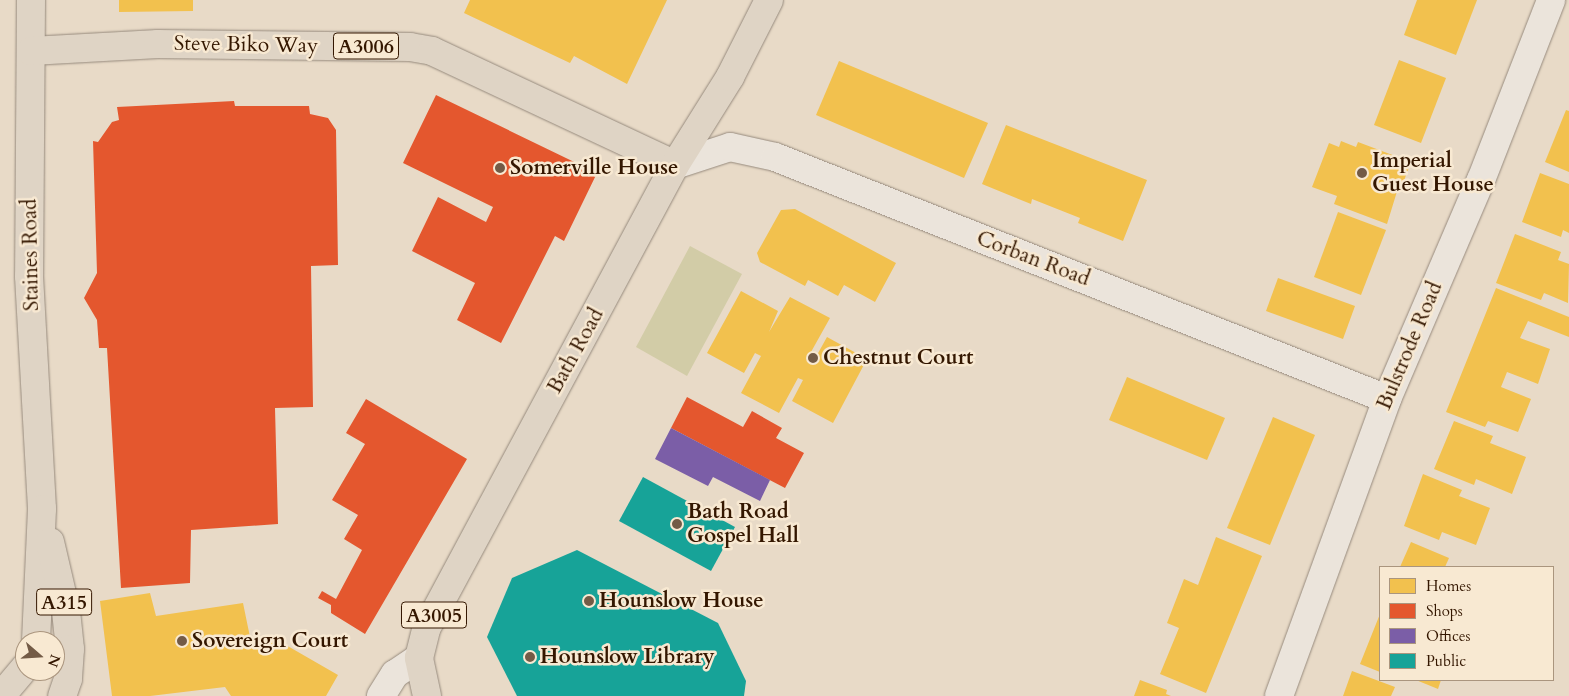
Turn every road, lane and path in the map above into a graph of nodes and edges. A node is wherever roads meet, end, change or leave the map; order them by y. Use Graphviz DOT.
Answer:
graph roads {
  1 [pos="31,0"];
  2 [pos="769,0"];
  3 [pos="1551,0"];
  4 [pos="31,51"];
  5 [pos="675,165"];
  6 [pos="1387,399"];
  7 [pos="42,509"];
  8 [pos="36,631"];
  9 [pos="419,658"];
  10 [pos="15,679"];
  11 [pos="1,696"];
  12 [pos="62,696"];
  13 [pos="380,696"];
  14 [pos="427,696"];
  15 [pos="1279,696"];
  1 -- 4 [label="main road, Staines Road / A315"];
  2 -- 5 [label="main road, Bath Road"];
  3 -- 6 [label="street, Bulstrode Road"];
  4 -- 5 [label="main road, Steve Biko Way / A3006"];
  4 -- 7 [label="main road, Staines Road / A315"];
  5 -- 6 [label="street, Corban Road"];
  5 -- 9 [label="main road, Bath Road / A3005"];
  6 -- 15 [label="street, Bulstrode Road"];
  7 -- 8 [label="main road, Staines Road / A315"];
  7 -- 12 [label="main road, Staines Road / A315"];
  9 -- 13 [label="street"];
  9 -- 14 [label="main road, A3005"];
  10 -- 11 [label="main road"];
}
